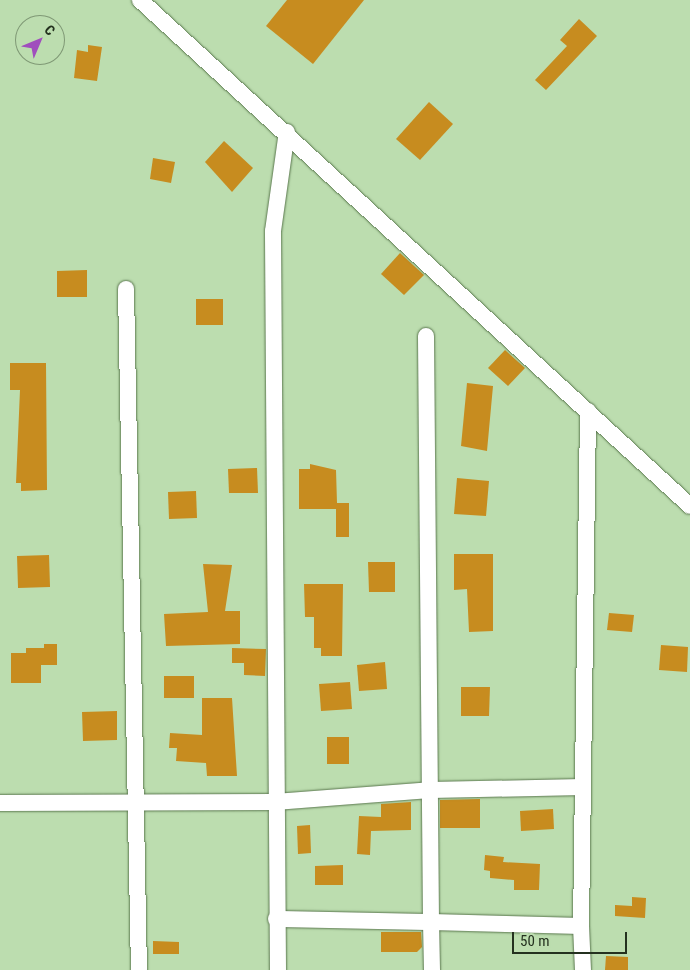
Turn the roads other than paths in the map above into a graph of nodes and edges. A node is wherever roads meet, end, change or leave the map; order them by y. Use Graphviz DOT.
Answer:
graph roads {
  1 [pos="140,0"];
  2 [pos="287,132"];
  3 [pos="126,288"];
  4 [pos="426,336"];
  5 [pos="588,412"];
  6 [pos="690,506"];
  7 [pos="583,788"];
  8 [pos="430,790"];
  9 [pos="0,802"];
  10 [pos="136,802"];
  11 [pos="276,802"];
  12 [pos="276,919"];
  13 [pos="431,922"];
  14 [pos="581,926"];
  15 [pos="139,970"];
  16 [pos="278,970"];
  17 [pos="432,970"];
  18 [pos="583,970"];
  1 -- 2 [label="street"];
  2 -- 5 [label="street"];
  2 -- 11 [label="street"];
  3 -- 10 [label="street"];
  4 -- 8 [label="street"];
  5 -- 6 [label="street"];
  5 -- 7 [label="street"];
  7 -- 8 [label="street"];
  7 -- 14 [label="street"];
  8 -- 11 [label="street"];
  8 -- 13 [label="street"];
  9 -- 10 [label="street"];
  10 -- 11 [label="street"];
  10 -- 15 [label="street"];
  11 -- 12 [label="street"];
  12 -- 13 [label="street"];
  12 -- 16 [label="street"];
  13 -- 14 [label="street"];
  13 -- 17 [label="street"];
  14 -- 18 [label="street"];
}
